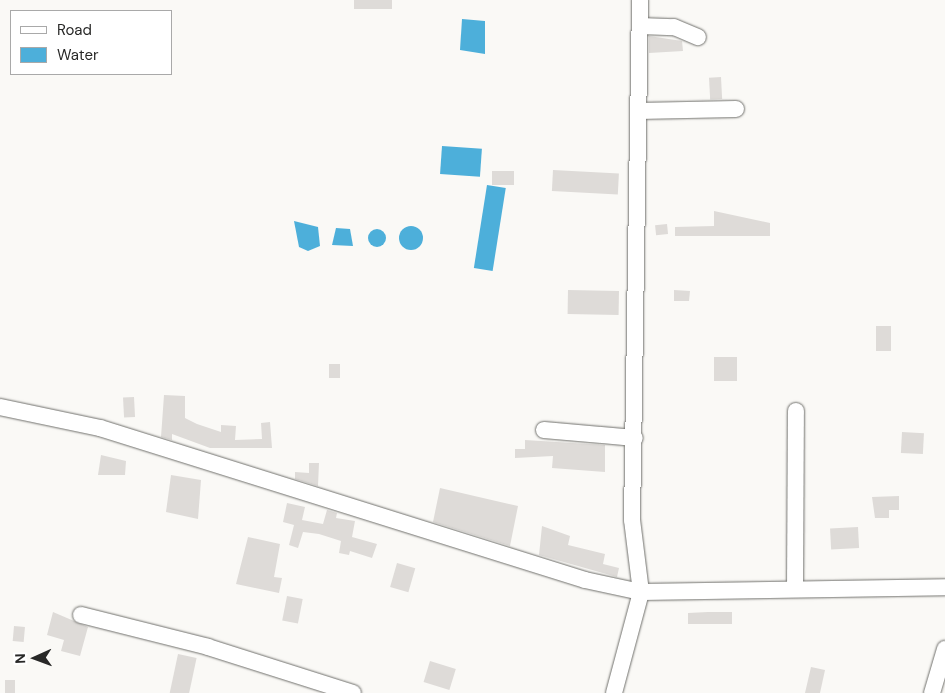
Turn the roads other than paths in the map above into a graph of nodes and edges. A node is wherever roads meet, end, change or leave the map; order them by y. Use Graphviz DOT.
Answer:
graph roads {
  1 [pos="640,0"];
  2 [pos="640,26"];
  3 [pos="698,37"];
  4 [pos="736,110"];
  5 [pos="638,111"];
  6 [pos="0,407"];
  7 [pos="796,411"];
  8 [pos="544,430"];
  9 [pos="635,438"];
  10 [pos="945,587"];
  11 [pos="794,588"];
  12 [pos="641,592"];
  13 [pos="81,614"];
  14 [pos="945,649"];
  15 [pos="353,693"];
  16 [pos="614,693"];
  17 [pos="932,693"];
  1 -- 2 [label="street"];
  2 -- 3 [label="street"];
  2 -- 5 [label="street"];
  4 -- 5 [label="street"];
  5 -- 9 [label="street"];
  6 -- 12 [label="street"];
  7 -- 11 [label="street"];
  8 -- 9 [label="street"];
  9 -- 12 [label="street"];
  10 -- 11 [label="street"];
  11 -- 12 [label="street"];
  12 -- 16 [label="street"];
  13 -- 15 [label="street"];
  14 -- 17 [label="street"];
}
